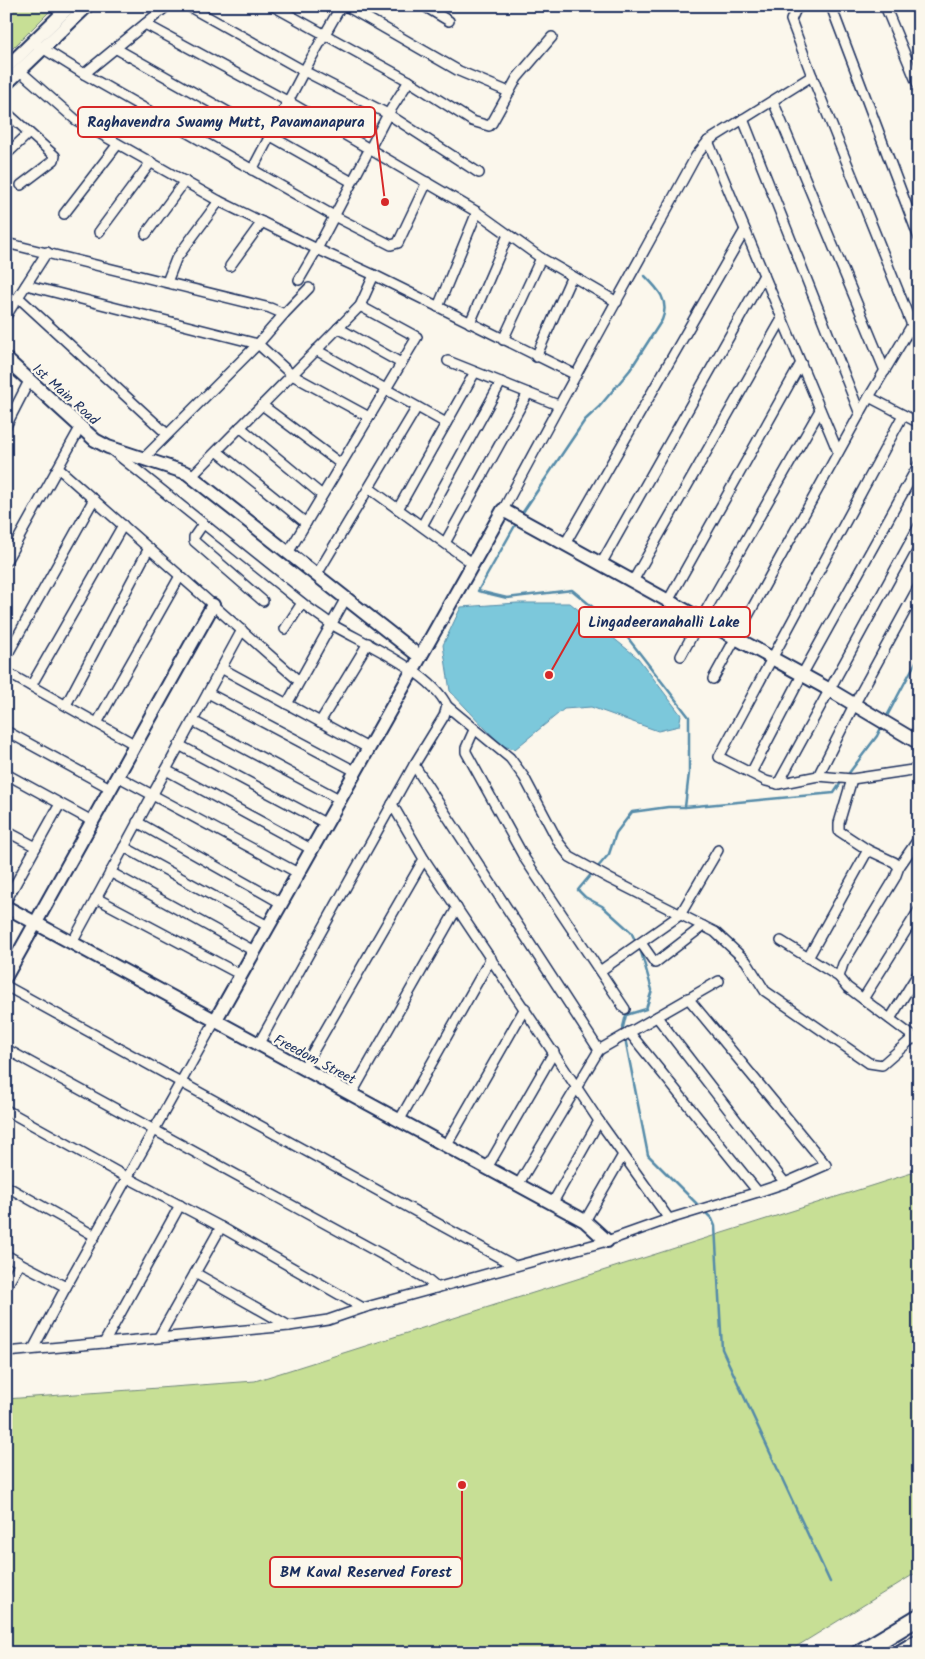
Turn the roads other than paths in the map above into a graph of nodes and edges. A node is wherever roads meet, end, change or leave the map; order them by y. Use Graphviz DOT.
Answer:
graph roads {
  1 [pos="70,6"];
  2 [pos="87,6"];
  3 [pos="167,6"];
  4 [pos="188,6"];
  5 [pos="273,6"];
  6 [pos="341,6"];
  7 [pos="346,6"];
  8 [pos="424,6"];
  9 [pos="802,6"];
  10 [pos="831,6"];
  11 [pos="885,6"];
  12 [pos="449,20"];
  13 [pos="145,24"];
  14 [pos="325,36"];
  15 [pos="552,36"];
  16 [pos="39,45"];
  17 [pos="115,48"];
  18 [pos="6,68"];
  19 [pos="20,71"];
  20 [pos="304,71"];
  21 [pos="84,74"];
  22 [pos="812,76"];
  23 [pos="408,81"];
  24 [pos="6,84"];
  25 [pos="919,88"];
  26 [pos="510,92"];
  27 [pos="773,100"];
  28 [pos="289,102"];
  29 [pos="388,114"];
  30 [pos="7,116"];
  31 [pos="743,119"];
  32 [pos="29,133"];
  33 [pos="271,136"];
  34 [pos="708,141"];
  35 [pos="118,144"];
  36 [pos="370,149"];
  37 [pos="9,152"];
  38 [pos="151,162"];
  39 [pos="252,170"];
  40 [pos="479,173"];
  41 [pos="185,182"];
  42 [pos="352,182"];
  43 [pos="427,182"];
  44 [pos="21,186"];
  45 [pos="219,201"];
  46 [pos="477,212"];
  47 [pos="64,214"];
  48 [pos="334,216"];
  49 [pos="262,222"];
  50 [pos="745,230"];
  51 [pos="99,232"];
  52 [pos="146,234"];
  53 [pos="508,235"];
  54 [pos="919,238"];
  55 [pos="6,242"];
  56 [pos="317,249"];
  57 [pos="47,252"];
  58 [pos="541,258"];
  59 [pos="230,266"];
  60 [pos="374,275"];
  61 [pos="764,275"];
  62 [pos="572,276"];
  63 [pos="299,280"];
  64 [pos="168,282"];
  65 [pos="26,285"];
  66 [pos="309,288"];
  67 [pos="18,297"];
  68 [pos="617,302"];
  69 [pos="360,306"];
  70 [pos="438,307"];
  71 [pos="284,314"];
  72 [pos="6,316"];
  73 [pos="782,319"];
  74 [pos="470,323"];
  75 [pos="912,325"];
  76 [pos="338,328"];
  77 [pos="503,340"];
  78 [pos="258,344"];
  79 [pos="919,346"];
  80 [pos="316,350"];
  81 [pos="536,357"];
  82 [pos="6,359"];
  83 [pos="448,361"];
  84 [pos="401,363"];
  85 [pos="801,363"];
  86 [pos="885,371"];
  87 [pos="475,372"];
  88 [pos="292,375"];
  89 [pos="576,375"];
  90 [pos="30,381"];
  91 [pos="501,382"];
  92 [pos="386,388"];
  93 [pos="528,393"];
  94 [pos="869,397"];
  95 [pos="262,405"];
  96 [pos="558,405"];
  97 [pos="417,407"];
  98 [pos="820,410"];
  99 [pos="860,414"];
  100 [pos="903,415"];
  101 [pos="369,417"];
  102 [pos="446,422"];
  103 [pos="919,423"];
  104 [pos="6,426"];
  105 [pos="240,427"];
  106 [pos="80,428"];
  107 [pos="167,434"];
  108 [pos="108,447"];
  109 [pos="217,451"];
  110 [pos="838,452"];
  111 [pos="142,459"];
  112 [pos="341,464"];
  113 [pos="919,464"];
  114 [pos="58,468"];
  115 [pos="191,477"];
  116 [pos="369,488"];
  117 [pos="322,495"];
  118 [pos="94,499"];
  119 [pos="398,508"];
  120 [pos="503,510"];
  121 [pos="306,523"];
  122 [pos="203,524"];
  123 [pos="123,525"];
  124 [pos="422,526"];
  125 [pos="919,526"];
  126 [pos="445,543"];
  127 [pos="566,544"];
  128 [pos="149,548"];
  129 [pos="288,553"];
  130 [pos="6,561"];
  131 [pos="472,563"];
  132 [pos="602,564"];
  133 [pos="180,576"];
  134 [pos="316,576"];
  135 [pos="633,582"];
  136 [pos="919,586"];
  137 [pos="346,598"];
  138 [pos="263,601"];
  139 [pos="668,601"];
  140 [pos="302,603"];
  141 [pos="213,605"];
  142 [pos="700,619"];
  143 [pos="331,624"];
  144 [pos="242,630"];
  145 [pos="285,630"];
  146 [pos="735,638"];
  147 [pos="368,643"];
  148 [pos="419,656"];
  149 [pos="681,656"];
  150 [pos="6,657"];
  151 [pos="772,658"];
  152 [pos="221,668"];
  153 [pos="411,670"];
  154 [pos="6,672"];
  155 [pos="802,675"];
  156 [pos="713,679"];
  157 [pos="299,681"];
  158 [pos="31,686"];
  159 [pos="830,690"];
  160 [pos="208,693"];
  161 [pos="287,704"];
  162 [pos="66,705"];
  163 [pos="854,705"];
  164 [pos="447,706"];
  165 [pos="192,721"];
  166 [pos="320,722"];
  167 [pos="97,723"];
  168 [pos="474,730"];
  169 [pos="6,731"];
  170 [pos="919,743"];
  171 [pos="134,744"];
  172 [pos="179,745"];
  173 [pos="368,748"];
  174 [pos="414,765"];
  175 [pos="919,769"];
  176 [pos="166,770"];
  177 [pos="355,771"];
  178 [pos="751,773"];
  179 [pos="6,774"];
  180 [pos="116,776"];
  181 [pos="818,776"];
  182 [pos="852,779"];
  183 [pos="778,784"];
  184 [pos="110,788"];
  185 [pos="152,794"];
  186 [pos="339,799"];
  187 [pos="60,804"];
  188 [pos="392,804"];
  189 [pos="92,821"];
  190 [pos="138,822"];
  191 [pos="325,824"];
  192 [pos="6,831"];
  193 [pos="919,838"];
  194 [pos="36,847"];
  195 [pos="124,847"];
  196 [pos="311,850"];
  197 [pos="718,850"];
  198 [pos="868,850"];
  199 [pos="424,859"];
  200 [pos="899,867"];
  201 [pos="110,872"];
  202 [pos="298,873"];
  203 [pos="96,898"];
  204 [pos="6,901"];
  205 [pos="281,903"];
  206 [pos="6,907"];
  207 [pos="457,908"];
  208 [pos="919,910"];
  209 [pos="680,915"];
  210 [pos="36,923"];
  211 [pos="268,926"];
  212 [pos="703,926"];
  213 [pos="780,941"];
  214 [pos="72,943"];
  215 [pos="641,943"];
  216 [pos="254,951"];
  217 [pos="491,958"];
  218 [pos="808,958"];
  219 [pos="600,971"];
  220 [pos="919,972"];
  221 [pos="241,975"];
  222 [pos="6,976"];
  223 [pos="839,978"];
  224 [pos="719,981"];
  225 [pos="6,986"];
  226 [pos="688,998"];
  227 [pos="863,999"];
  228 [pos="525,1008"];
  229 [pos="625,1009"];
  230 [pos="657,1016"];
  231 [pos="890,1019"];
  232 [pos="215,1021"];
  233 [pos="629,1032"];
  234 [pos="916,1039"];
  235 [pos="258,1045"];
  236 [pos="6,1049"];
  237 [pos="599,1050"];
  238 [pos="554,1052"];
  239 [pos="303,1069"];
  240 [pos="180,1083"];
  241 [pos="577,1087"];
  242 [pos="351,1095"];
  243 [pos="6,1110"];
  244 [pos="399,1121"];
  245 [pos="599,1122"];
  246 [pos="155,1130"];
  247 [pos="446,1146"];
  248 [pos="623,1156"];
  249 [pos="487,1168"];
  250 [pos="128,1178"];
  251 [pos="785,1183"];
  252 [pos="518,1185"];
  253 [pos="6,1186"];
  254 [pos="758,1192"];
  255 [pos="552,1204"];
  256 [pos="180,1205"];
  257 [pos="669,1219"];
  258 [pos="585,1221"];
  259 [pos="221,1226"];
  260 [pos="95,1236"];
  261 [pos="607,1241"];
  262 [pos="6,1255"];
  263 [pos="20,1263"];
  264 [pos="516,1266"];
  265 [pos="195,1273"];
  266 [pos="6,1287"];
  267 [pos="66,1287"];
  268 [pos="437,1288"];
  269 [pos="363,1308"];
  270 [pos="289,1326"];
  271 [pos="159,1337"];
  272 [pos="104,1343"];
  273 [pos="33,1350"];
  274 [pos="6,1352"];
  275 [pos="919,1617"];
  276 [pos="919,1642"];
  277 [pos="859,1653"];
  278 [pos="901,1653"];
  1 -- 16 [label="street"];
  2 -- 16 [label="street"];
  3 -- 13 [label="street"];
  4 -- 20 [label="street"];
  5 -- 14 [label="street"];
  6 -- 14 [label="street"];
  7 -- 26 [label="street"];
  8 -- 12 [label="street"];
  9 -- 22 [label="street"];
  10 -- 54 [label="street"];
  11 -- 25 [label="street"];
  13 -- 17 [label="street"];
  13 -- 28 [label="street"];
  14 -- 20 [label="street"];
  14 -- 23 [label="street"];
  15 -- 26 [label="street"];
  16 -- 18 [label="street"];
  16 -- 19 [label="street"];
  16 -- 21 [label="street"];
  17 -- 21 [label="street"];
  17 -- 33 [label="street"];
  19 -- 24 [label="street"];
  19 -- 35 [label="street"];
  20 -- 28 [label="street"];
  20 -- 29 [label="street"];
  21 -- 39 [label="street"];
  22 -- 27 [label="street"];
  22 -- 75 [label="street"];
  23 -- 26 [label="street"];
  23 -- 29 [label="street"];
  27 -- 31 [label="street"];
  27 -- 86 [label="street"];
  28 -- 33 [label="street"];
  28 -- 36 [label="street"];
  29 -- 36 [label="street"];
  29 -- 40 [label="street"];
  30 -- 32 [label="street"];
  31 -- 34 [label="street"];
  31 -- 99 [label="street"];
  32 -- 37 [label="street"];
  32 -- 44 [label="street"];
  33 -- 39 [label="street"];
  33 -- 42 [label="street"];
  34 -- 50 [label="street"];
  34 -- 68 [label="street"];
  35 -- 38 [label="street"];
  35 -- 47 [label="street"];
  36 -- 42 [label="street"];
  36 -- 43 [label="street"];
  38 -- 41 [label="street"];
  38 -- 51 [label="street"];
  39 -- 48 [label="street"];
  41 -- 45 [label="street"];
  41 -- 52 [label="street"];
  42 -- 48 [label="street"];
  43 -- 46 [label="street"];
  43 -- 48 [label="street"];
  45 -- 49 [label="street"];
  45 -- 64 [label="street"];
  46 -- 53 [label="street"];
  46 -- 70 [label="street"];
  48 -- 56 [label="street"];
  49 -- 56 [label="street"];
  49 -- 59 [label="street"];
  50 -- 61 [label="street"];
  50 -- 127 [label="street"];
  53 -- 58 [label="street"];
  53 -- 74 [label="street"];
  55 -- 57 [label="street"];
  56 -- 60 [label="street"];
  56 -- 63 [label="street"];
  57 -- 64 [label="street"];
  57 -- 65 [label="street"];
  58 -- 62 [label="street"];
  58 -- 77 [label="street"];
  60 -- 69 [label="street"];
  60 -- 70 [label="street"];
  61 -- 73 [label="street"];
  61 -- 132 [label="street"];
  62 -- 68 [label="street"];
  62 -- 81 [label="street"];
  64 -- 71 [label="street"];
  65 -- 67 [label="street"];
  65 -- 78 [label="street"];
  66 -- 71 [label="street"];
  67 -- 72 [label="street"];
  67 -- 107 [label="street"];
  68 -- 89 [label="street"];
  69 -- 76 [label="street"];
  69 -- 84 [label="street"];
  70 -- 74 [label="street"];
  71 -- 78 [label="street"];
  73 -- 85 [label="street"];
  73 -- 135 [label="street"];
  74 -- 77 [label="street"];
  75 -- 79 [label="street"];
  75 -- 86 [label="street"];
  76 -- 80 [label="street"];
  76 -- 84 [label="street"];
  77 -- 81 [label="street"];
  78 -- 88 [label="street"];
  78 -- 107 [label="street"];
  80 -- 88 [label="street"];
  80 -- 92 [label="street"];
  81 -- 89 [label="street"];
  82 -- 90 [label="street, 1st Main Road"];
  83 -- 87 [label="street"];
  84 -- 92 [label="street"];
  85 -- 98 [label="street"];
  85 -- 139 [label="street"];
  86 -- 94 [label="street"];
  87 -- 91 [label="street"];
  87 -- 102 [label="street"];
  88 -- 95 [label="street"];
  88 -- 101 [label="street"];
  89 -- 96 [label="street"];
  90 -- 104 [label="street"];
  90 -- 106 [label="street, 1st Main Road"];
  91 -- 93 [label="street"];
  91 -- 124 [label="street"];
  92 -- 97 [label="street"];
  92 -- 101 [label="street"];
  93 -- 96 [label="street"];
  93 -- 126 [label="street"];
  94 -- 99 [label="street"];
  94 -- 100 [label="street"];
  95 -- 105 [label="street"];
  95 -- 112 [label="street"];
  96 -- 120 [label="street"];
  97 -- 102 [label="street"];
  97 -- 116 [label="street"];
  98 -- 110 [label="street"];
  98 -- 142 [label="street"];
  99 -- 110 [label="street"];
  100 -- 103 [label="street"];
  100 -- 151 [label="street"];
  101 -- 112 [label="street"];
  102 -- 119 [label="street"];
  105 -- 109 [label="street"];
  105 -- 117 [label="street"];
  106 -- 108 [label="street, 1st Main Road"];
  106 -- 114 [label="street"];
  107 -- 111 [label="street"];
  108 -- 111 [label="street, 1st Main Road"];
  108 -- 122 [label="street"];
  109 -- 115 [label="street"];
  109 -- 121 [label="street"];
  110 -- 146 [label="street"];
  111 -- 115 [label="street, 1st Main Road"];
  112 -- 117 [label="street"];
  113 -- 155 [label="street"];
  114 -- 118 [label="street"];
  114 -- 130 [label="street"];
  115 -- 129 [label="street, 1st Main Road"];
  116 -- 119 [label="street"];
  116 -- 134 [label="street"];
  117 -- 121 [label="street"];
  118 -- 123 [label="street"];
  118 -- 150 [label="street"];
  119 -- 124 [label="street"];
  120 -- 127 [label="street"];
  120 -- 131 [label="street"];
  121 -- 129 [label="street"];
  122 -- 138 [label="street"];
  122 -- 140 [label="street"];
  123 -- 128 [label="street"];
  123 -- 158 [label="street"];
  124 -- 126 [label="street"];
  125 -- 159 [label="street"];
  126 -- 131 [label="street"];
  127 -- 132 [label="street"];
  128 -- 133 [label="street"];
  128 -- 162 [label="street"];
  129 -- 134 [label="street, 1st Main Road"];
  131 -- 148 [label="street"];
  132 -- 135 [label="street"];
  133 -- 141 [label="street"];
  133 -- 167 [label="street"];
  134 -- 137 [label="street, 1st Main Road"];
  135 -- 139 [label="street"];
  136 -- 163 [label="street"];
  137 -- 143 [label="street"];
  137 -- 148 [label="street, 1st Main Road"];
  139 -- 142 [label="street"];
  140 -- 143 [label="street"];
  140 -- 145 [label="street"];
  141 -- 144 [label="street"];
  141 -- 171 [label="street"];
  142 -- 146 [label="street"];
  142 -- 149 [label="street"];
  143 -- 147 [label="street"];
  143 -- 157 [label="street"];
  144 -- 152 [label="street"];
  144 -- 157 [label="street"];
  146 -- 151 [label="street"];
  146 -- 156 [label="street"];
  147 -- 153 [label="street"];
  147 -- 166 [label="street"];
  148 -- 153 [label="street"];
  151 -- 155 [label="street"];
  151 -- 178 [label="street"];
  152 -- 160 [label="street"];
  152 -- 161 [label="street"];
  153 -- 164 [label="street"];
  153 -- 173 [label="street"];
  154 -- 158 [label="street"];
  155 -- 159 [label="street"];
  155 -- 178 [label="street"];
  157 -- 161 [label="street"];
  158 -- 162 [label="street"];
  159 -- 163 [label="street"];
  159 -- 183 [label="street"];
  160 -- 165 [label="street"];
  160 -- 177 [label="street"];
  161 -- 166 [label="street"];
  162 -- 167 [label="street"];
  163 -- 170 [label="street"];
  163 -- 181 [label="street"];
  164 -- 168 [label="street"];
  164 -- 174 [label="street"];
  165 -- 172 [label="street"];
  165 -- 186 [label="street"];
  166 -- 173 [label="street"];
  167 -- 171 [label="street"];
  168 -- 209 [label="street"];
  168 -- 219 [label="street"];
  169 -- 184 [label="street"];
  171 -- 180 [label="street"];
  172 -- 176 [label="street"];
  172 -- 191 [label="street"];
  173 -- 177 [label="street"];
  174 -- 188 [label="street"];
  174 -- 237 [label="street"];
  175 -- 182 [label="street"];
  176 -- 185 [label="street"];
  176 -- 196 [label="street"];
  177 -- 186 [label="street"];
  178 -- 183 [label="street"];
  179 -- 187 [label="street"];
  180 -- 184 [label="street"];
  180 -- 185 [label="street"];
  181 -- 182 [label="street"];
  181 -- 183 [label="street"];
  182 -- 198 [label="street"];
  184 -- 189 [label="street"];
  185 -- 190 [label="street"];
  185 -- 202 [label="street"];
  186 -- 191 [label="street"];
  187 -- 189 [label="street"];
  187 -- 194 [label="street"];
  188 -- 199 [label="street"];
  188 -- 235 [label="street"];
  189 -- 210 [label="street"];
  190 -- 195 [label="street"];
  190 -- 205 [label="street"];
  191 -- 196 [label="street"];
  192 -- 194 [label="street"];
  193 -- 200 [label="street"];
  194 -- 204 [label="street"];
  195 -- 201 [label="street"];
  195 -- 211 [label="street"];
  196 -- 202 [label="street"];
  197 -- 209 [label="street"];
  198 -- 200 [label="street"];
  198 -- 218 [label="street"];
  199 -- 207 [label="street"];
  199 -- 239 [label="street"];
  200 -- 223 [label="street"];
  201 -- 203 [label="street"];
  201 -- 216 [label="street"];
  202 -- 205 [label="street"];
  203 -- 214 [label="street"];
  203 -- 221 [label="street"];
  205 -- 211 [label="street"];
  206 -- 210 [label="street, Freedom Street"];
  207 -- 217 [label="street"];
  207 -- 242 [label="street"];
  208 -- 227 [label="street"];
  209 -- 212 [label="street"];
  209 -- 215 [label="street"];
  210 -- 214 [label="street, Freedom Street"];
  210 -- 222 [label="street"];
  211 -- 216 [label="street"];
  212 -- 215 [label="street"];
  212 -- 234 [label="street"];
  213 -- 218 [label="street"];
  214 -- 232 [label="street, Freedom Street"];
  215 -- 219 [label="street"];
  216 -- 221 [label="street"];
  217 -- 228 [label="street"];
  217 -- 244 [label="street"];
  218 -- 223 [label="street"];
  219 -- 229 [label="street"];
  220 -- 231 [label="street"];
  221 -- 232 [label="street"];
  223 -- 227 [label="street"];
  224 -- 226 [label="street"];
  225 -- 240 [label="street"];
  226 -- 230 [label="street"];
  226 -- 251 [label="street"];
  227 -- 231 [label="street"];
  228 -- 238 [label="street"];
  228 -- 247 [label="street"];
  230 -- 233 [label="street"];
  230 -- 251 [label="street"];
  231 -- 234 [label="street"];
  232 -- 235 [label="street, Freedom Street"];
  232 -- 240 [label="street"];
  233 -- 237 [label="street"];
  233 -- 254 [label="street"];
  235 -- 239 [label="street, Freedom Street"];
  236 -- 246 [label="street"];
  237 -- 241 [label="street"];
  238 -- 241 [label="street"];
  238 -- 249 [label="street"];
  239 -- 242 [label="street, Freedom Street"];
  240 -- 246 [label="street"];
  240 -- 264 [label="street"];
  241 -- 245 [label="street"];
  241 -- 252 [label="street"];
  242 -- 244 [label="street, Freedom Street"];
  243 -- 250 [label="street"];
  244 -- 247 [label="street, Freedom Street"];
  245 -- 248 [label="street"];
  245 -- 255 [label="street"];
  246 -- 250 [label="street"];
  246 -- 268 [label="street"];
  247 -- 249 [label="street, Freedom Street"];
  248 -- 257 [label="street"];
  248 -- 258 [label="street"];
  249 -- 252 [label="street, Freedom Street"];
  250 -- 256 [label="street"];
  250 -- 260 [label="street"];
  251 -- 254 [label="street"];
  252 -- 255 [label="street, Freedom Street"];
  253 -- 260 [label="street"];
  254 -- 257 [label="street"];
  255 -- 258 [label="street, Freedom Street"];
  256 -- 259 [label="street"];
  256 -- 272 [label="street"];
  257 -- 261 [label="street"];
  258 -- 261 [label="street, Freedom Street"];
  259 -- 265 [label="street"];
  259 -- 269 [label="street"];
  260 -- 267 [label="street"];
  261 -- 264 [label="street"];
  262 -- 263 [label="street"];
  263 -- 266 [label="street"];
  263 -- 267 [label="street"];
  264 -- 268 [label="street"];
  265 -- 270 [label="street"];
  265 -- 271 [label="street"];
  267 -- 273 [label="street"];
  268 -- 269 [label="street"];
  269 -- 270 [label="street"];
  270 -- 271 [label="street"];
  271 -- 272 [label="street"];
  272 -- 273 [label="street"];
  273 -- 274 [label="street"];
  275 -- 277 [label="highway"];
  276 -- 278 [label="highway"];
}
